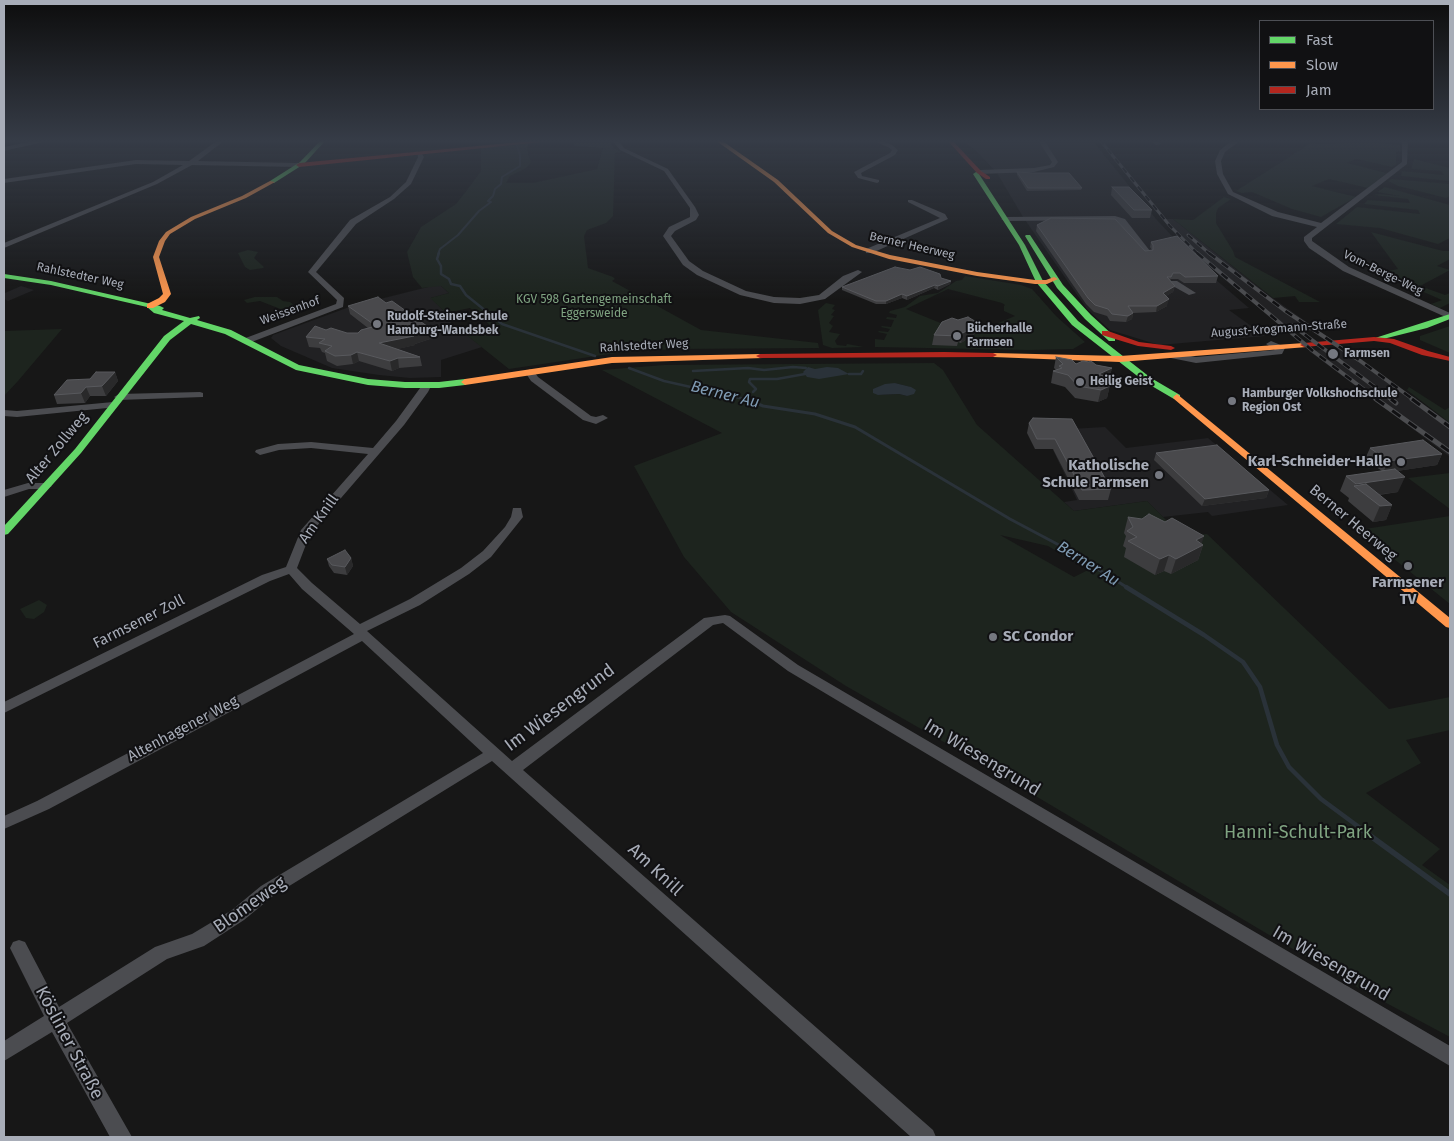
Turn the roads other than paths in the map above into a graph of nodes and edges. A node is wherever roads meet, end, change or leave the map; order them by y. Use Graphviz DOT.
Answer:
graph roads {
  1 [pos="132,193"];
  2 [pos="249,193"];
  3 [pos="397,193"];
  4 [pos="683,193"];
  5 [pos="790,193"];
  6 [pos="991,193"];
  7 [pos="1231,193"];
  8 [pos="1366,193"];
  9 [pos="910,201"];
  10 [pos="1011,219"];
  11 [pos="1323,226"];
  12 [pos="4,246"];
  13 [pos="869,251"];
  14 [pos="1147,254"];
  15 [pos="858,272"];
  16 [pos="4,276"];
  17 [pos="1045,280"];
  18 [pos="1174,283"];
  19 [pos="1192,293"];
  20 [pos="150,306"];
  21 [pos="1450,316"];
  22 [pos="196,322"];
  23 [pos="228,332"];
  24 [pos="1105,333"];
  25 [pos="1396,337"];
  26 [pos="246,341"];
  27 [pos="1275,345"];
  28 [pos="1176,352"];
  29 [pos="1124,355"];
  30 [pos="1447,358"];
  31 [pos="530,372"];
  32 [pos="426,386"];
  33 [pos="1167,390"];
  34 [pos="200,395"];
  35 [pos="116,401"];
  36 [pos="4,413"];
  37 [pos="603,418"];
  38 [pos="374,451"];
  39 [pos="260,452"];
  40 [pos="46,486"];
  41 [pos="4,494"];
  42 [pos="517,510"];
  43 [pos="4,532"];
  44 [pos="291,569"];
  45 [pos="1450,624"];
  46 [pos="360,633"];
  47 [pos="4,708"];
  48 [pos="494,753"];
  49 [pos="512,770"];
  50 [pos="4,823"];
  51 [pos="19,948"];
  52 [pos="55,1019"];
  53 [pos="4,1052"];
  54 [pos="1450,1057"];
  55 [pos="121,1137"];
  56 [pos="926,1137"];
  1 -- 12 [label="street"];
  2 -- 20 [label="main road"];
  3 -- 26 [label="street, Weissenhof"];
  4 -- 15 [label="street"];
  5 -- 13 [label="main road, Berner Heerweg"];
  6 -- 10 [label="main road"];
  7 -- 11 [label="street"];
  8 -- 11 [label="street, Vom-Berge-Weg"];
  9 -- 13 [label="street"];
  10 -- 14 [label="street"];
  10 -- 17 [label="main road"];
  10 -- 17 [label="main road"];
  11 -- 21 [label="street, Vom-Berge-Weg"];
  13 -- 17 [label="main road, Berner Heerweg"];
  16 -- 20 [label="main road, Rahlstedter Weg"];
  17 -- 24 [label="main road, Berner Heerweg"];
  17 -- 29 [label="main road, Berner Heerweg"];
  18 -- 19 [label="street"];
  20 -- 22 [label="main road, Rahlstedter Weg"];
  21 -- 25 [label="main road"];
  22 -- 23 [label="main road, Rahlstedter Weg"];
  22 -- 23 [label="main road, Rahlstedter Weg"];
  22 -- 35 [label="main road, Alter Zollweg"];
  23 -- 26 [label="main road, Rahlstedter Weg"];
  24 -- 28 [label="main road"];
  24 -- 29 [label="main road, Berner Heerweg"];
  25 -- 27 [label="main road, August-Krogmann-Straße"];
  25 -- 27 [label="main road, August-Krogmann-Straße"];
  25 -- 30 [label="main road, August-Krogmann-Straße"];
  26 -- 32 [label="main road, Rahlstedter Weg"];
  27 -- 28 [label="main road, August-Krogmann-Straße"];
  28 -- 29 [label="main road, August-Krogmann-Straße"];
  29 -- 31 [label="main road, Rahlstedter Weg"];
  29 -- 33 [label="main road, Berner Heerweg"];
  29 -- 33 [label="main road, Berner Heerweg"];
  31 -- 32 [label="main road, Rahlstedter Weg"];
  31 -- 37 [label="street"];
  32 -- 38 [label="street, Am Knill"];
  33 -- 45 [label="main road, Berner Heerweg"];
  34 -- 35 [label="street, Alter Zollweg"];
  35 -- 36 [label="street, Alter Zollweg"];
  35 -- 40 [label="main road, Alter Zollweg"];
  38 -- 39 [label="street"];
  38 -- 44 [label="street, Am Knill"];
  40 -- 41 [label="street"];
  40 -- 43 [label="main road, Alter Zollweg"];
  42 -- 46 [label="street"];
  44 -- 46 [label="street, Am Knill"];
  44 -- 47 [label="street, Farmsener Zoll"];
  46 -- 48 [label="street, Am Knill"];
  46 -- 50 [label="street, Altenhagener Weg"];
  48 -- 49 [label="street, Am Knill"];
  48 -- 52 [label="street, Blomeweg"];
  49 -- 54 [label="street, Im Wiesengrund"];
  49 -- 56 [label="street, Am Knill"];
  51 -- 52 [label="street, Kösliner Straße"];
  52 -- 53 [label="street, Blomeweg"];
  52 -- 55 [label="street, Kösliner Straße"];
}
